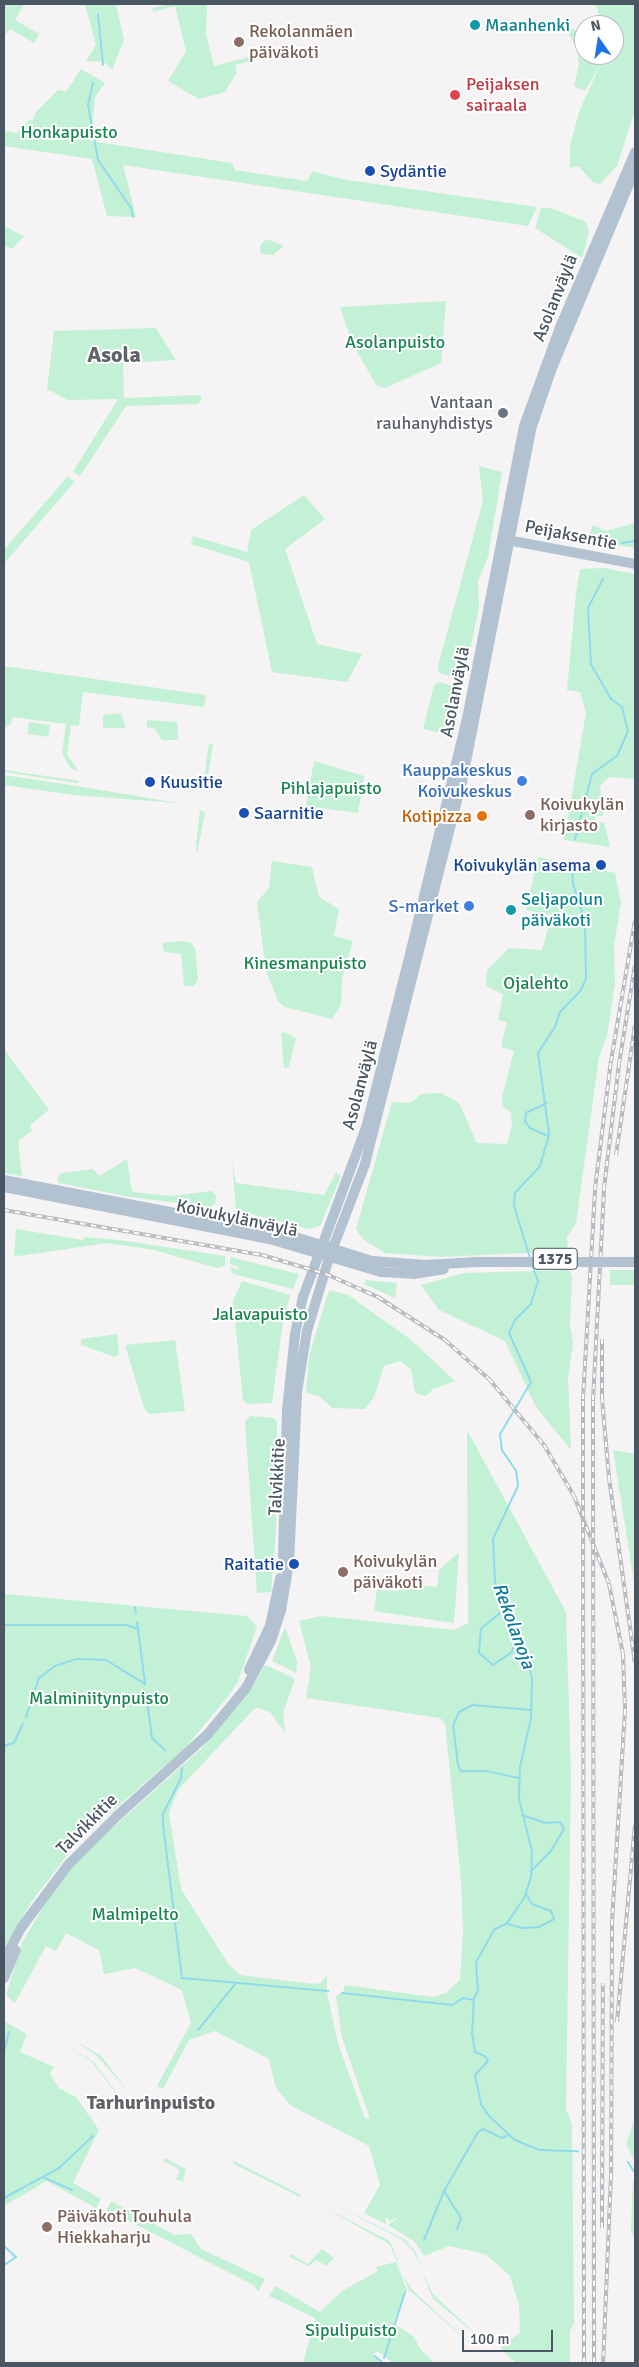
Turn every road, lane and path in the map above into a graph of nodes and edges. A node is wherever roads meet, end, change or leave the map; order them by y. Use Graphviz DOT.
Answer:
graph roads {
  1 [pos="635,152"];
  2 [pos="635,170"];
  3 [pos="505,539"];
  4 [pos="635,564"];
  5 [pos="4,1180"];
  6 [pos="4,1187"];
  7 [pos="320,1250"];
  8 [pos="331,1254"];
  9 [pos="634,1262"];
  10 [pos="235,1698"];
  11 [pos="31,1915"];
  12 [pos="4,1960"];
  13 [pos="4,1978"];
  1 -- 3 [label="main road, Asolanväylä"];
  2 -- 3 [label="main road, Asolanväylä"];
  3 -- 4 [label="main road, Peijaksentie"];
  3 -- 7 [label="main road, Asolanväylä"];
  3 -- 8 [label="main road, Asolanväylä"];
  5 -- 7 [label="main road, Koivukylänväylä / 1375"];
  6 -- 7 [label="main road, Koivukylänväylä"];
  7 -- 8 [label="main road, Koivukylänväylä / 1375"];
  7 -- 10 [label="main road, Talvikkitie"];
  8 -- 9 [label="main road, Koivukylänväylä / 1375, bridge"];
  8 -- 10 [label="main road, Talvikkitie"];
  10 -- 11 [label="main road, Talvikkitie"];
  11 -- 12 [label="main road, Talvikkitie"];
  11 -- 13 [label="main road, Talvikkitie"];
}
